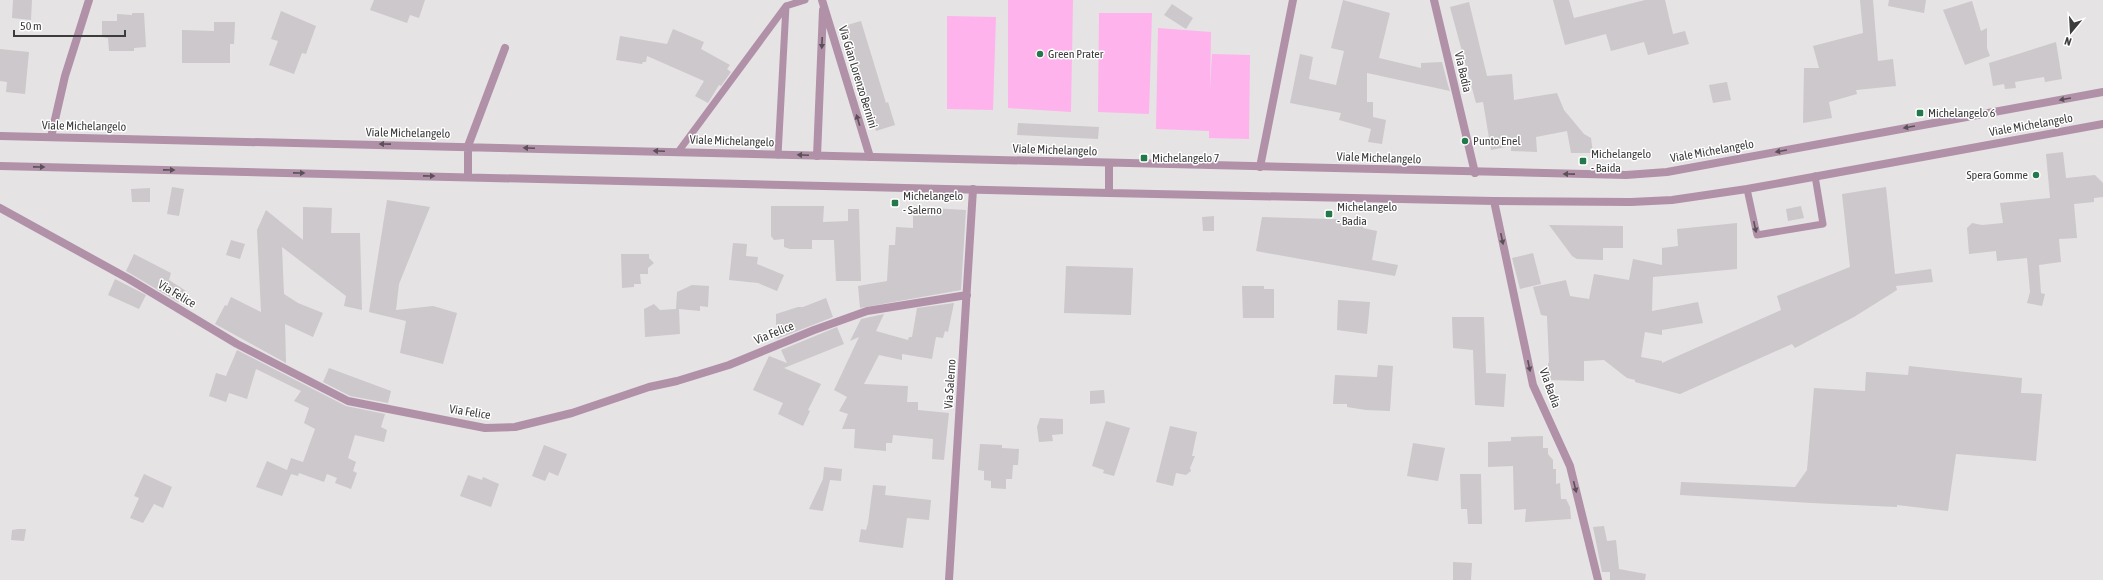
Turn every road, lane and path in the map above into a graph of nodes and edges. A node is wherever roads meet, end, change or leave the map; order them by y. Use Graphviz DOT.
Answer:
graph roads {
  1 [pos="88,0"];
  2 [pos="805,0"];
  3 [pos="1293,0"];
  4 [pos="1434,0"];
  5 [pos="823,2"];
  6 [pos="786,6"];
  7 [pos="505,48"];
  8 [pos="2103,92"];
  9 [pos="2103,124"];
  10 [pos="0,136"];
  11 [pos="51,137"];
  12 [pos="468,146"];
  13 [pos="678,152"];
  14 [pos="778,154"];
  15 [pos="817,156"];
  16 [pos="870,157"];
  17 [pos="1109,164"];
  18 [pos="0,166"];
  19 [pos="1260,167"];
  20 [pos="1475,172"];
  21 [pos="1815,176"];
  22 [pos="468,177"];
  23 [pos="1747,188"];
  24 [pos="973,189"];
  25 [pos="1109,193"];
  26 [pos="1494,201"];
  27 [pos="0,208"];
  28 [pos="967,295"];
  29 [pos="949,580"];
  30 [pos="1598,580"];
  1 -- 11 [label="street"];
  2 -- 6 [label="lane"];
  3 -- 19 [label="street"];
  4 -- 20 [label="street, Via Badia"];
  5 -- 15 [label="street, Via Gian Lorenzo Bernini, one-way"];
  16 -- 5 [label="street, Via Gian Lorenzo Bernini, one-way"];
  6 -- 13 [label="lane"];
  6 -- 14 [label="lane"];
  7 -- 12 [label="street"];
  8 -- 20 [label="street, Viale Michelangelo, one-way"];
  9 -- 21 [label="street, Viale Michelangelo"];
  10 -- 11 [label="street, Viale Michelangelo"];
  12 -- 11 [label="street, Viale Michelangelo, one-way"];
  13 -- 12 [label="street, Viale Michelangelo, one-way"];
  12 -- 22 [label="street"];
  13 -- 14 [label="street, Viale Michelangelo"];
  15 -- 14 [label="street, Viale Michelangelo, one-way"];
  15 -- 16 [label="street, Viale Michelangelo"];
  16 -- 17 [label="street, Viale Michelangelo"];
  17 -- 19 [label="street, Viale Michelangelo"];
  17 -- 25 [label="street"];
  18 -- 22 [label="street, Viale Michelangelo, one-way"];
  19 -- 20 [label="street, Viale Michelangelo"];
  21 -- 23 [label="street, Viale Michelangelo"];
  23 -- 21 [label="lane, one-way"];
  22 -- 24 [label="street, Viale Michelangelo"];
  23 -- 26 [label="street, Viale Michelangelo"];
  24 -- 25 [label="street, Viale Michelangelo"];
  24 -- 28 [label="street, Via Salerno"];
  25 -- 26 [label="street, Viale Michelangelo"];
  26 -- 30 [label="street, Via Badia, one-way"];
  27 -- 28 [label="street, Via Felice"];
  28 -- 29 [label="street, Via Salerno"];
}
